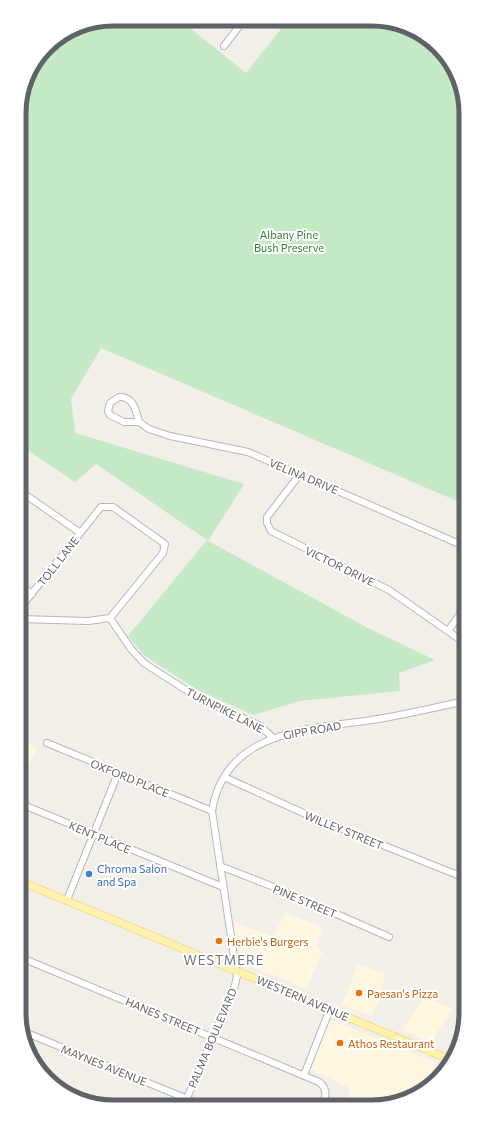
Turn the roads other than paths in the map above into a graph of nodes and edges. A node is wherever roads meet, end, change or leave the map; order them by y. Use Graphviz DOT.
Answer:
graph roads {
  1 [pos="239,26"];
  2 [pos="224,46"];
  3 [pos="139,422"];
  4 [pos="300,474"];
  5 [pos="26,495"];
  6 [pos="79,532"];
  7 [pos="459,544"];
  8 [pos="26,590"];
  9 [pos="32,594"];
  10 [pos="26,601"];
  11 [pos="459,614"];
  12 [pos="110,618"];
  13 [pos="26,619"];
  14 [pos="448,631"];
  15 [pos="459,638"];
  16 [pos="459,703"];
  17 [pos="272,737"];
  18 [pos="47,744"];
  19 [pos="118,773"];
  20 [pos="224,777"];
  21 [pos="26,806"];
  22 [pos="212,811"];
  23 [pos="93,834"];
  24 [pos="220,866"];
  25 [pos="459,876"];
  26 [pos="26,884"];
  27 [pos="223,887"];
  28 [pos="67,900"];
  29 [pos="389,937"];
  30 [pos="26,960"];
  31 [pos="236,970"];
  32 [pos="330,1009"];
  33 [pos="29,1034"];
  34 [pos="213,1037"];
  35 [pos="446,1058"];
  36 [pos="304,1075"];
  37 [pos="187,1098"];
  38 [pos="191,1100"];
  39 [pos="323,1100"];
  1 -- 2 [label="street"];
  3 -- 3 [label="street, VELINA DRIVE"];
  3 -- 4 [label="street, VELINA DRIVE"];
  4 -- 7 [label="street, VELINA DRIVE"];
  4 -- 14 [label="street, VICTOR DRIVE"];
  5 -- 6 [label="street"];
  6 -- 9 [label="street, TOLL LANE"];
  6 -- 12 [label="street, TOLL LANE"];
  8 -- 9 [label="street"];
  9 -- 10 [label="street, TOLL LANE"];
  11 -- 14 [label="street"];
  12 -- 13 [label="street"];
  12 -- 17 [label="street, TURNPIKE LANE"];
  14 -- 15 [label="street, VICTOR DRIVE"];
  16 -- 17 [label="street, GIPP ROAD"];
  17 -- 20 [label="street, GIPP ROAD"];
  18 -- 19 [label="street, OXFORD PLACE"];
  19 -- 22 [label="street, OXFORD PLACE"];
  19 -- 23 [label="street"];
  20 -- 22 [label="street, GIPP ROAD"];
  20 -- 25 [label="street, WILLEY STREET"];
  21 -- 23 [label="street, KENT PLACE"];
  22 -- 24 [label="street, GIPP ROAD"];
  23 -- 27 [label="street, KENT PLACE"];
  23 -- 28 [label="street"];
  24 -- 27 [label="street, GIPP ROAD"];
  24 -- 29 [label="street, PINE STREET"];
  26 -- 28 [label="main road, WESTERN AVENUE"];
  27 -- 31 [label="street, GIPP ROAD"];
  28 -- 31 [label="main road, WESTERN AVENUE"];
  30 -- 34 [label="street, HANES STREET"];
  31 -- 32 [label="main road, WESTERN AVENUE"];
  31 -- 34 [label="street, PALMA BOULEVARD"];
  32 -- 35 [label="main road, WESTERN AVENUE"];
  32 -- 36 [label="street"];
  33 -- 37 [label="street, MAYNES AVENUE"];
  34 -- 36 [label="street, HANES STREET"];
  34 -- 37 [label="street, PALMA BOULEVARD"];
  36 -- 39 [label="street, HANES STREET"];
  37 -- 38 [label="street, MAYNES AVENUE"];
}
